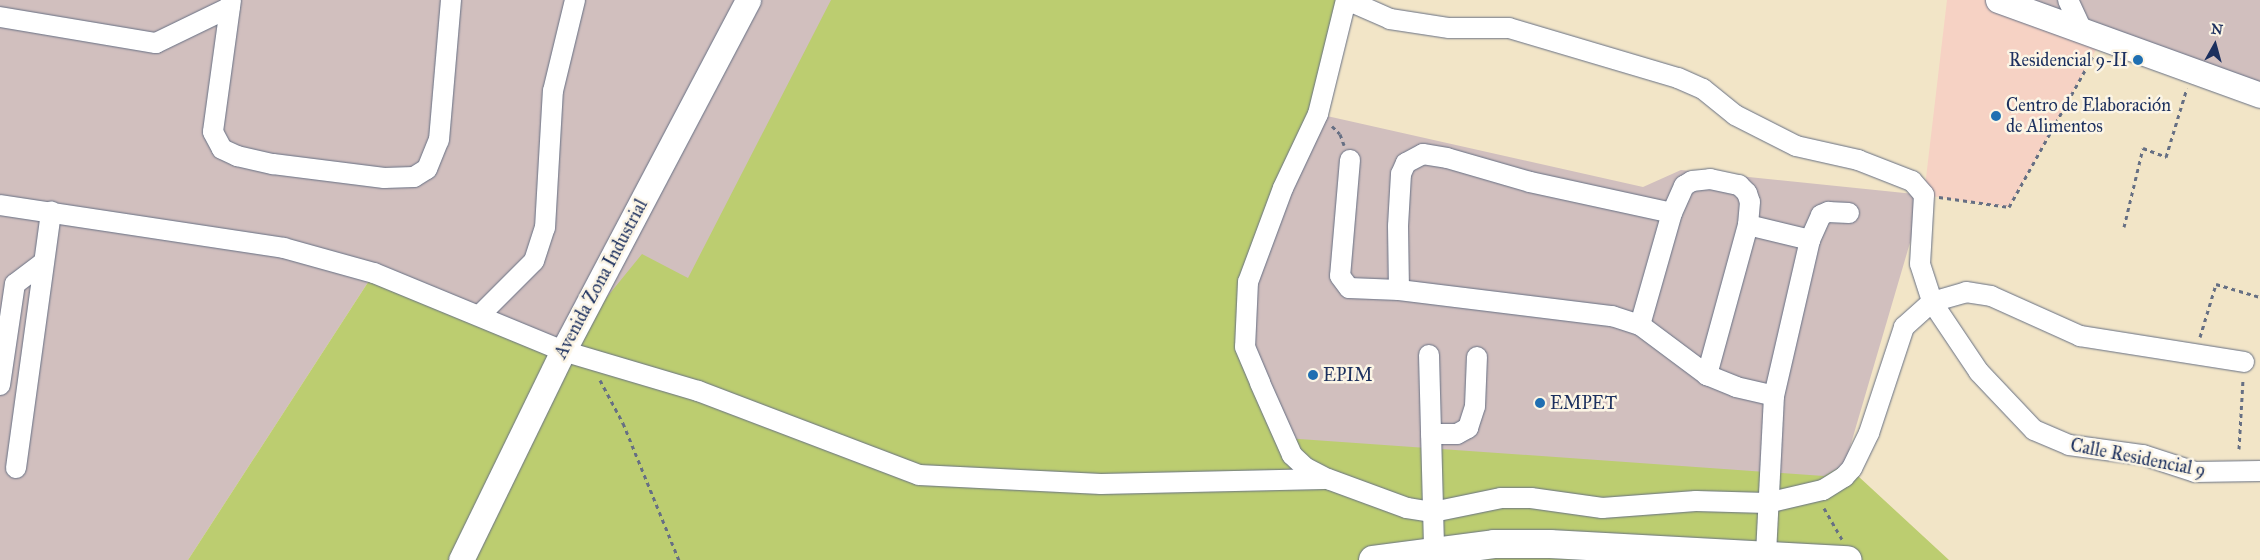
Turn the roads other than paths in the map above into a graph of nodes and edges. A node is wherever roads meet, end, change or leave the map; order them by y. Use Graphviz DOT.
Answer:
graph roads {
  1 [pos="451,0"];
  2 [pos="575,0"];
  3 [pos="748,0"];
  4 [pos="1347,0"];
  5 [pos="1998,0"];
  6 [pos="2061,0"];
  7 [pos="2068,0"];
  8 [pos="230,3"];
  9 [pos="2036,14"];
  10 [pos="0,17"];
  11 [pos="2092,34"];
  12 [pos="2260,95"];
  13 [pos="1350,160"];
  14 [pos="0,205"];
  15 [pos="51,212"];
  16 [pos="1672,212"];
  17 [pos="1849,213"];
  18 [pos="1748,225"];
  19 [pos="1810,240"];
  20 [pos="44,262"];
  21 [pos="7,283"];
  22 [pos="1399,290"];
  23 [pos="1932,302"];
  24 [pos="480,315"];
  25 [pos="1640,325"];
  26 [pos="563,351"];
  27 [pos="1430,355"];
  28 [pos="1477,357"];
  29 [pos="2244,362"];
  30 [pos="1707,375"];
  31 [pos="0,386"];
  32 [pos="1774,396"];
  33 [pos="1431,434"];
  34 [pos="1292,455"];
  35 [pos="16,468"];
  36 [pos="2260,471"];
  37 [pos="1328,479"];
  38 [pos="1261,481"];
  39 [pos="1768,503"];
  40 [pos="1433,512"];
  41 [pos="1434,550"];
  42 [pos="1847,551"];
  43 [pos="1766,555"];
  44 [pos="461,560"];
  45 [pos="1373,560"];
  1 -- 8 [label="street"];
  2 -- 24 [label="street"];
  3 -- 26 [label="main road, Avenida Zona Industrial"];
  4 -- 23 [label="street, Calle Residencial 9"];
  4 -- 34 [label="street"];
  5 -- 9 [label="main road"];
  6 -- 9 [label="street"];
  7 -- 11 [label="street"];
  8 -- 10 [label="street"];
  9 -- 11 [label="main road"];
  11 -- 12 [label="main road"];
  13 -- 22 [label="street"];
  14 -- 15 [label="street"];
  15 -- 20 [label="street"];
  15 -- 24 [label="street"];
  16 -- 18 [label="street"];
  16 -- 22 [label="street"];
  16 -- 25 [label="street"];
  17 -- 19 [label="street"];
  18 -- 19 [label="street"];
  18 -- 30 [label="street"];
  19 -- 32 [label="street"];
  20 -- 21 [label="street"];
  20 -- 35 [label="street"];
  21 -- 31 [label="street"];
  22 -- 25 [label="street"];
  23 -- 29 [label="street"];
  23 -- 36 [label="street, Calle Residencial 9"];
  23 -- 39 [label="street"];
  24 -- 26 [label="street"];
  25 -- 30 [label="street"];
  26 -- 38 [label="street"];
  26 -- 44 [label="main road, Avenida Zona Industrial"];
  27 -- 33 [label="street"];
  28 -- 33 [label="street"];
  30 -- 32 [label="street"];
  32 -- 39 [label="street"];
  33 -- 40 [label="street"];
  34 -- 37 [label="street"];
  34 -- 38 [label="street"];
  37 -- 38 [label="street"];
  37 -- 40 [label="street"];
  39 -- 40 [label="street"];
  39 -- 43 [label="street"];
  40 -- 41 [label="street"];
  41 -- 43 [label="highway"];
  41 -- 45 [label="highway"];
  42 -- 43 [label="highway"];
}
